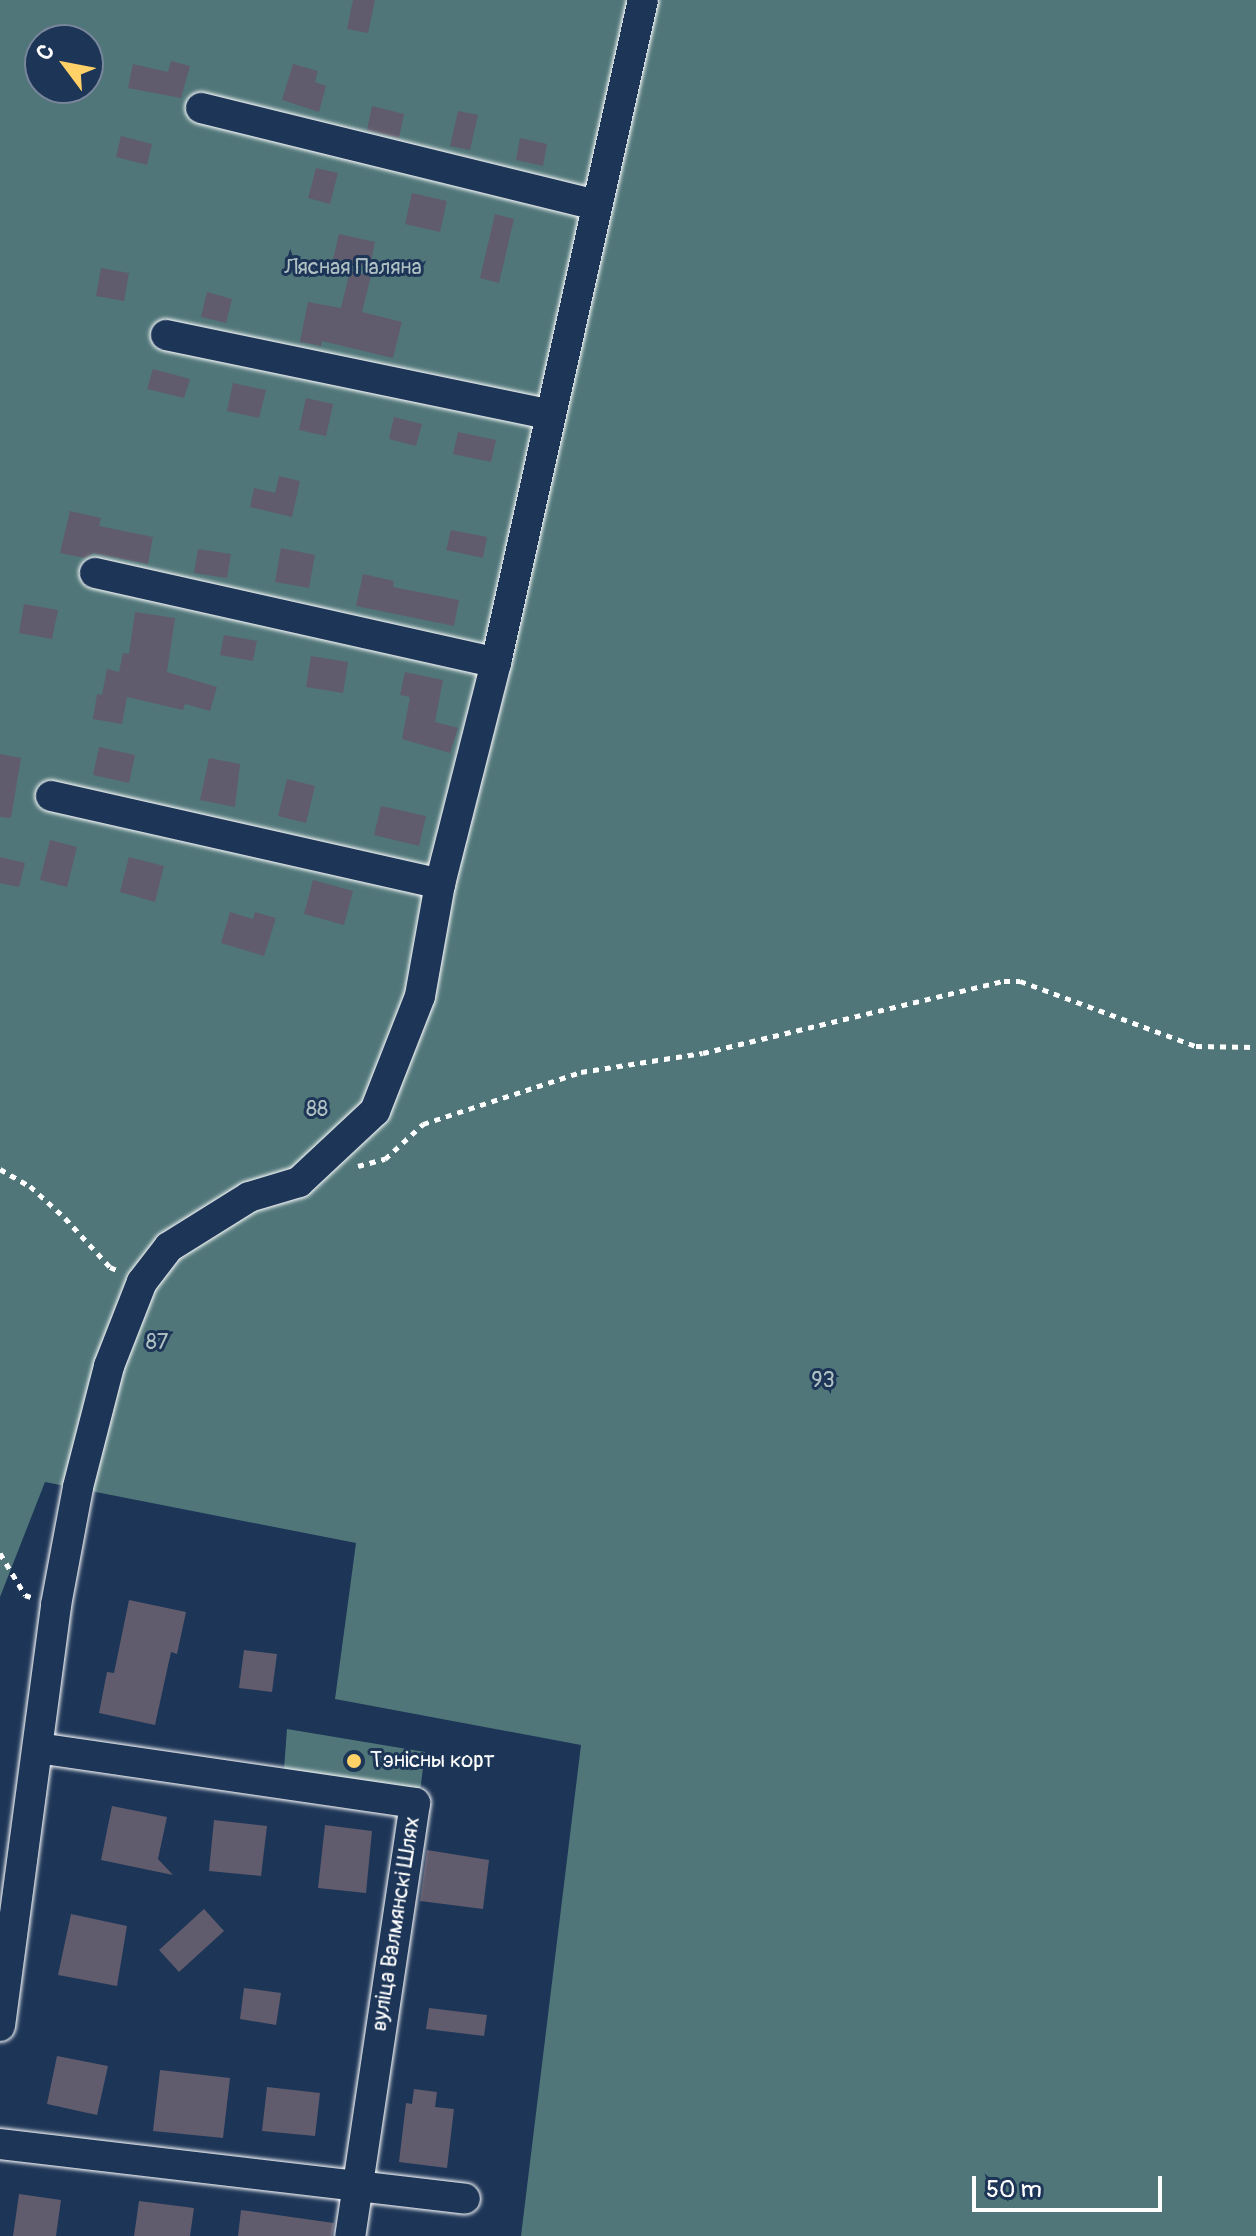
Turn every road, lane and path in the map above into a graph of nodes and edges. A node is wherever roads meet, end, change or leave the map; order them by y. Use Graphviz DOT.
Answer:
graph roads {
  1 [pos="643,0"];
  2 [pos="201,108"];
  3 [pos="595,205"];
  4 [pos="166,335"];
  5 [pos="549,414"];
  6 [pos="95,573"];
  7 [pos="496,663"];
  8 [pos="51,796"];
  9 [pos="440,884"];
  10 [pos="1256,1047"];
  11 [pos="351,1168"];
  12 [pos="0,1169"];
  13 [pos="142,1282"];
  14 [pos="0,1553"];
  15 [pos="56,1605"];
  16 [pos="38,1748"];
  17 [pos="0,2026"];
  18 [pos="0,2144"];
  19 [pos="357,2186"];
  20 [pos="465,2199"];
  21 [pos="350,2236"];
  1 -- 3 [label="street"];
  2 -- 3 [label="street"];
  3 -- 5 [label="street"];
  4 -- 5 [label="street"];
  5 -- 7 [label="street"];
  6 -- 7 [label="street"];
  7 -- 9 [label="street"];
  8 -- 9 [label="street"];
  9 -- 13 [label="street"];
  10 -- 11 [label="path"];
  12 -- 13 [label="path"];
  13 -- 15 [label="street"];
  14 -- 15 [label="path"];
  15 -- 16 [label="street"];
  16 -- 17 [label="street"];
  16 -- 19 [label="street, вуліца Валмянскі Шлях"];
  18 -- 19 [label="street"];
  19 -- 20 [label="street"];
  19 -- 21 [label="street"];
}
